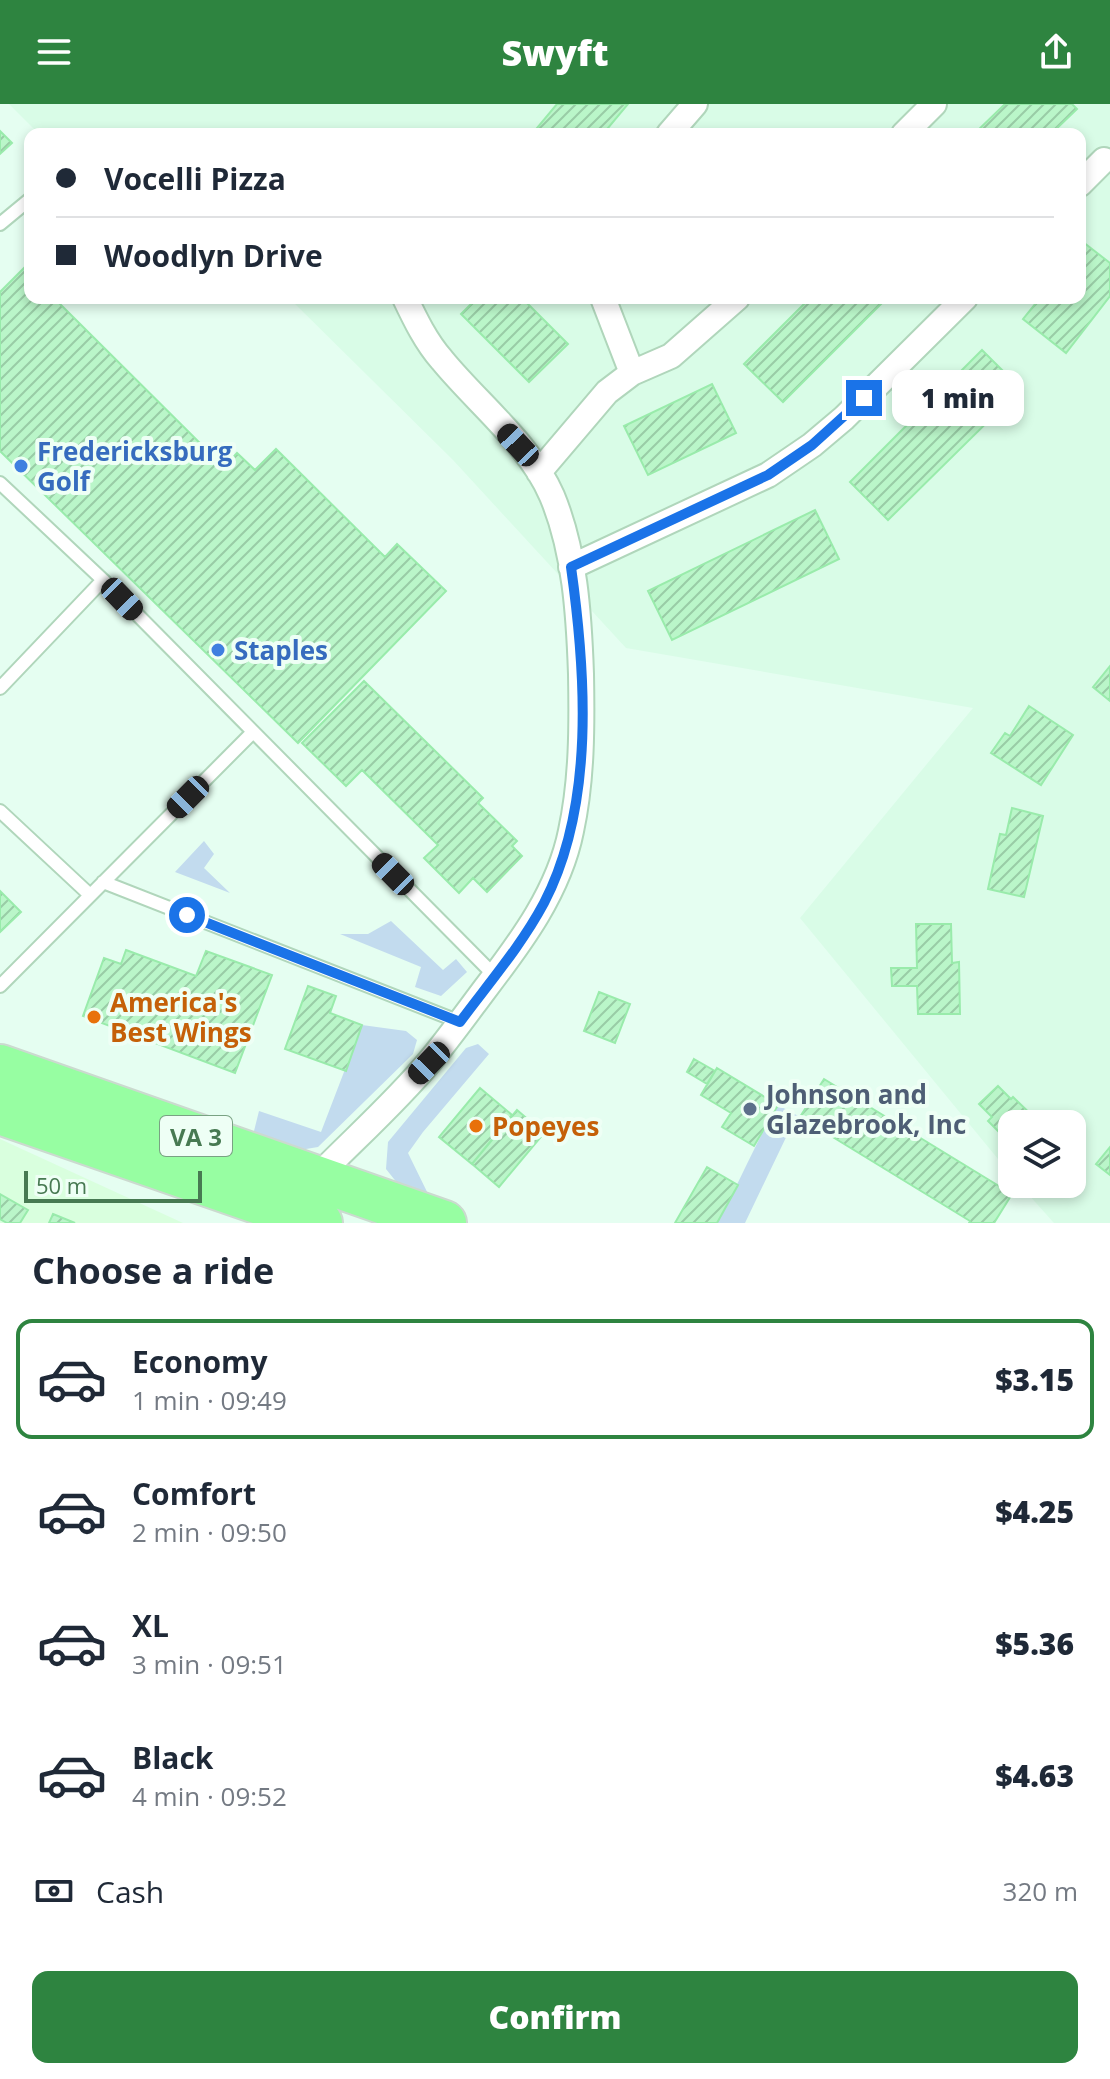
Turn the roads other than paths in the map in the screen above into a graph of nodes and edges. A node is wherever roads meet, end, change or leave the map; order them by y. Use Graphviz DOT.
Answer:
graph roads {
  1 [pos="695,104"];
  2 [pos="934,104"];
  3 [pos="674,128"];
  4 [pos="910,128"];
  5 [pos="1104,160"];
  6 [pos="1086,178"];
  7 [pos="24,204"];
  8 [pos="0,224"];
  9 [pos="408,304"];
  10 [pos="605,304"];
  11 [pos="730,304"];
  12 [pos="959,304"];
  13 [pos="632,373"];
  14 [pos="539,472"];
  15 [pos="0,483"];
  16 [pos="571,567"];
  17 [pos="103,580"];
  18 [pos="0,688"];
  19 [pos="252,733"];
  20 [pos="0,811"];
  21 [pos="103,882"];
  22 [pos="90,895"];
  23 [pos="495,976"];
  24 [pos="0,986"];
  25 [pos="460,1022"];
  26 [pos="0,1067"];
  27 [pos="0,1112"];
  28 [pos="316,1178"];
  29 [pos="245,1211"];
  30 [pos="320,1223"];
  31 [pos="444,1223"];
  1 -- 3 [label="street"];
  2 -- 4 [label="street"];
  5 -- 6 [label="street"];
  7 -- 8 [label="lane"];
  9 -- 14 [label="street"];
  10 -- 13 [label="street"];
  11 -- 13 [label="street"];
  12 -- 16 [label="street"];
  13 -- 14 [label="street"];
  14 -- 16 [label="street"];
  15 -- 17 [label="lane"];
  16 -- 23 [label="street"];
  17 -- 18 [label="lane"];
  17 -- 19 [label="lane"];
  19 -- 21 [label="lane"];
  19 -- 23 [label="lane"];
  20 -- 22 [label="lane"];
  21 -- 22 [label="lane"];
  21 -- 25 [label="lane"];
  22 -- 24 [label="lane"];
  23 -- 25 [label="street"];
  25 -- 28 [label="street"];
  26 -- 28 [label="highway, VA 3"];
  27 -- 29 [label="highway, VA 3"];
  28 -- 29 [label="street"];
  28 -- 31 [label="highway, VA 3"];
  29 -- 30 [label="highway, VA 3"];
}
